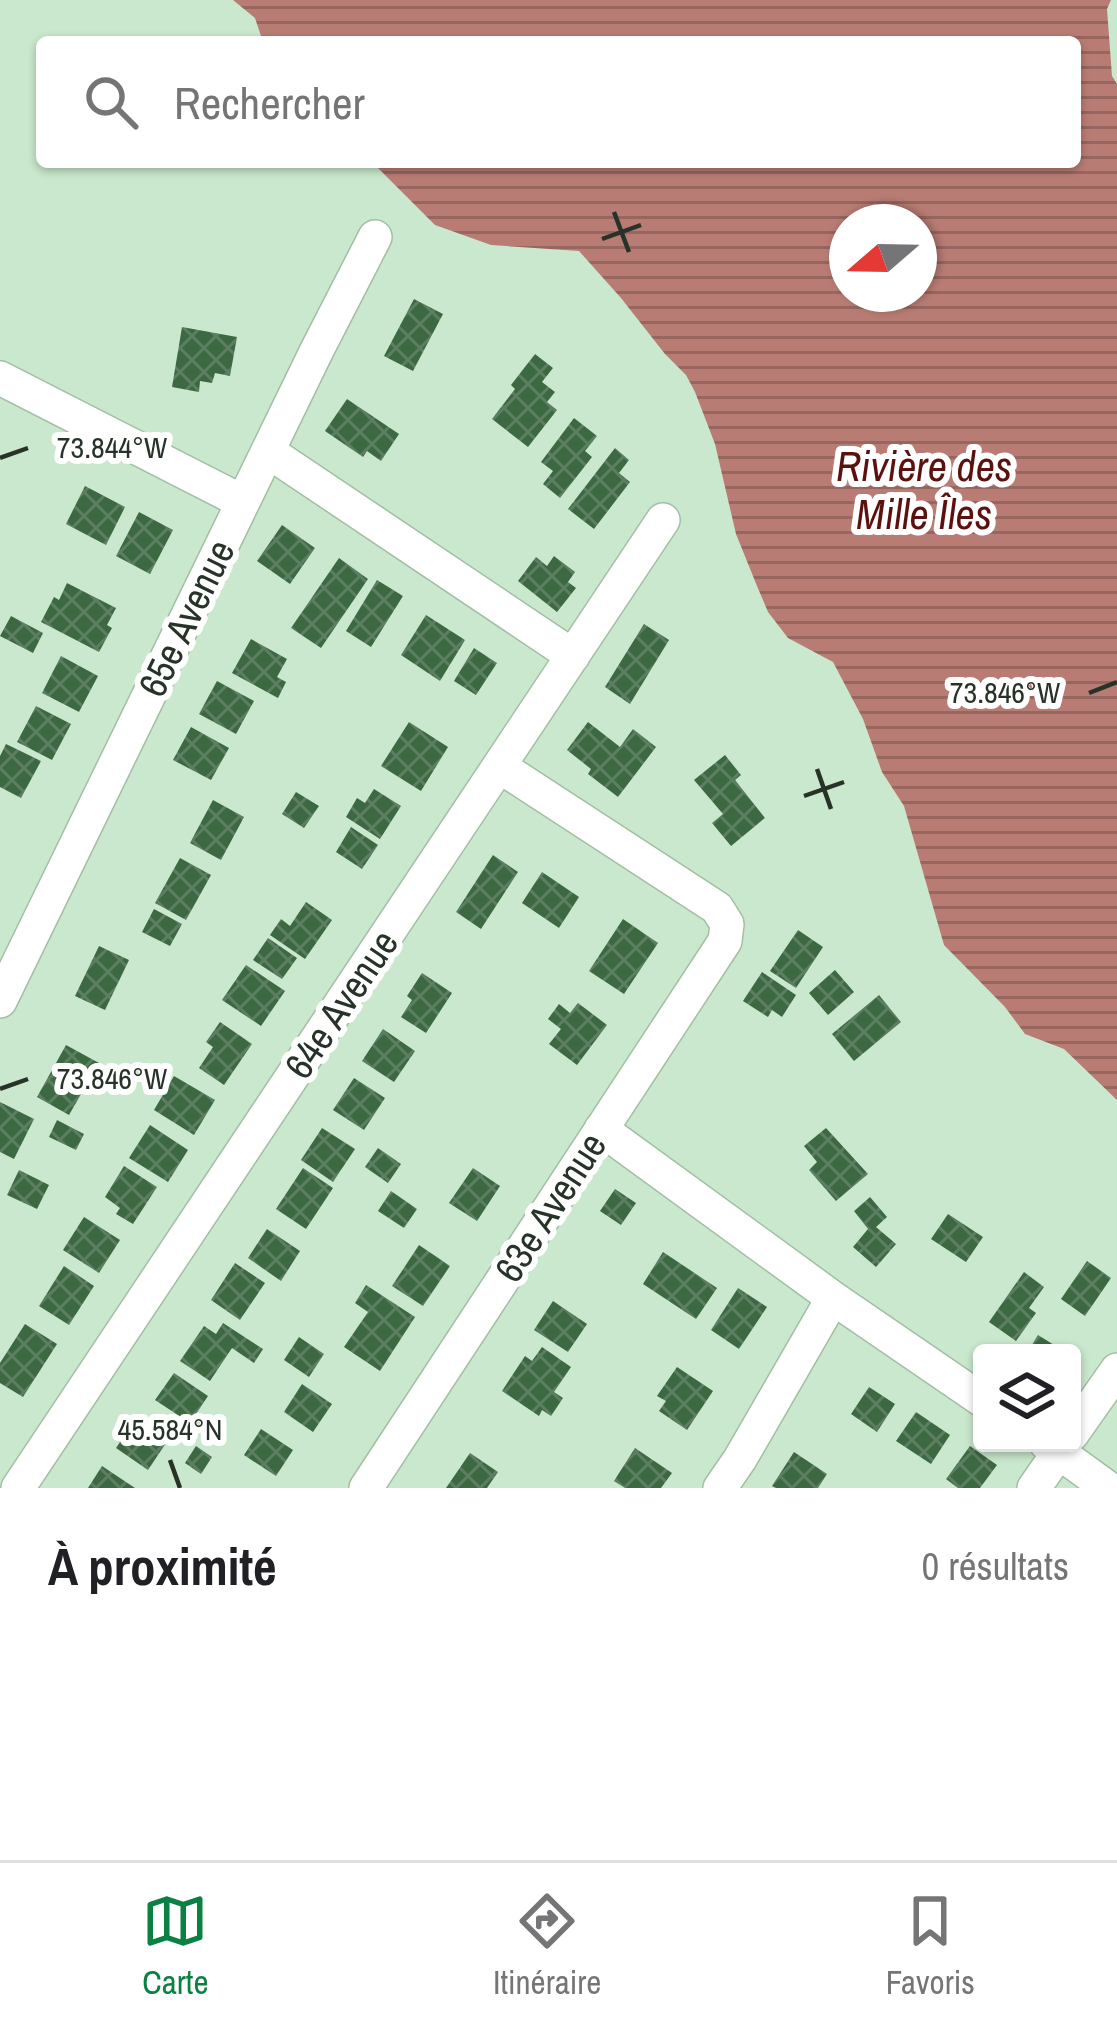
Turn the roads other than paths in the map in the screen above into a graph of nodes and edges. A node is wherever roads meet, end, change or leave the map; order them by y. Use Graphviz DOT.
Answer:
graph roads {
  1 [pos="375,237"];
  2 [pos="0,378"];
  3 [pos="269,452"];
  4 [pos="243,502"];
  5 [pos="663,520"];
  6 [pos="573,656"];
  7 [pos="499,766"];
  8 [pos="0,1000"];
  9 [pos="601,1129"];
  10 [pos="833,1298"];
  11 [pos="1117,1370"];
  12 [pos="973,1394"];
  13 [pos="1081,1417"];
  14 [pos="1056,1452"];
  15 [pos="1070,1452"];
  16 [pos="18,1488"];
  17 [pos="366,1488"];
  18 [pos="720,1488"];
  19 [pos="1034,1488"];
  20 [pos="1108,1488"];
  1 -- 3 [label="street, 65e Avenue"];
  2 -- 4 [label="street"];
  3 -- 4 [label="street, 65e Avenue"];
  3 -- 6 [label="street"];
  4 -- 8 [label="street, 65e Avenue"];
  5 -- 6 [label="street, 64e Avenue"];
  6 -- 7 [label="street, 64e Avenue"];
  7 -- 9 [label="street, 63e Avenue"];
  7 -- 16 [label="street, 64e Avenue"];
  9 -- 10 [label="street"];
  9 -- 17 [label="street, 63e Avenue"];
  10 -- 12 [label="street"];
  10 -- 18 [label="street"];
  11 -- 13 [label="street"];
  14 -- 19 [label="street"];
  15 -- 20 [label="street"];
}
